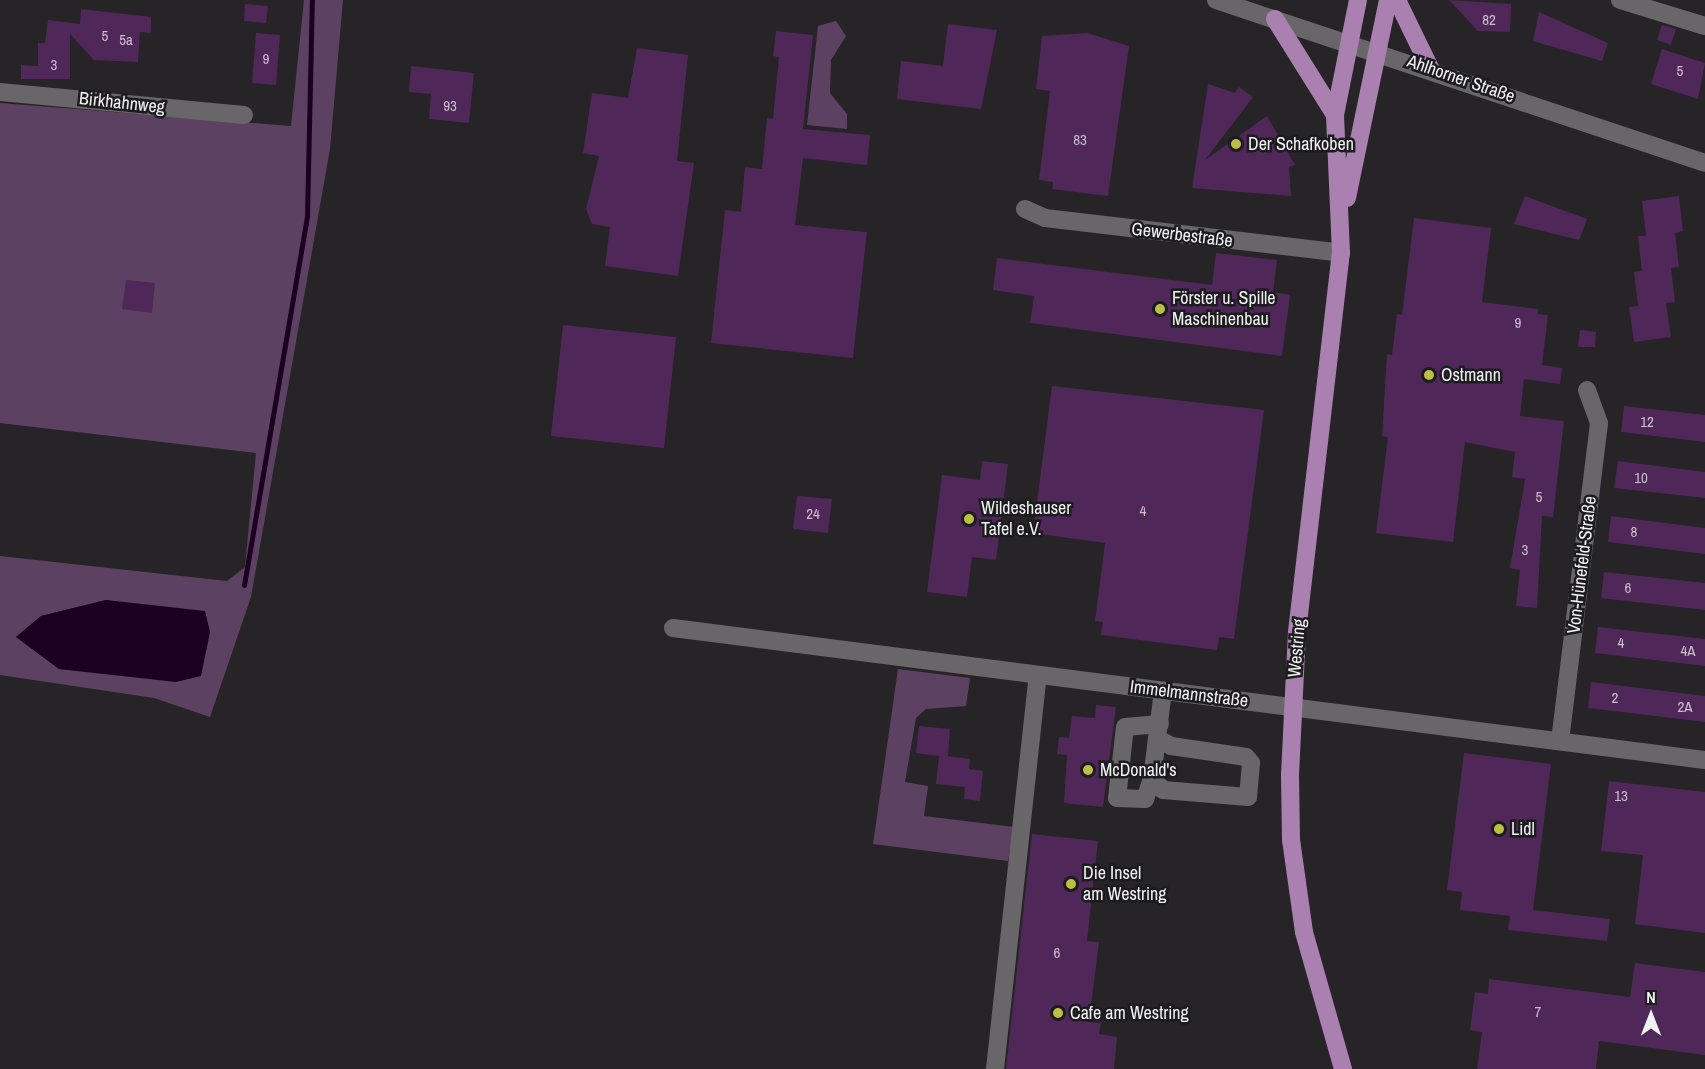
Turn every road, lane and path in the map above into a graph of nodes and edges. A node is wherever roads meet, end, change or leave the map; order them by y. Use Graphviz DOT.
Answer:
graph roads {
  1 [pos="1216,0"];
  2 [pos="1358,0"];
  3 [pos="1388,0"];
  4 [pos="1397,0"];
  5 [pos="1620,0"];
  6 [pos="1256,6"];
  7 [pos="1275,19"];
  8 [pos="1705,26"];
  9 [pos="1348,41"];
  10 [pos="1377,51"];
  11 [pos="1430,68"];
  12 [pos="0,92"];
  13 [pos="244,115"];
  14 [pos="1335,115"];
  15 [pos="1705,163"];
  16 [pos="1025,209"];
  17 [pos="1342,223"];
  18 [pos="1341,253"];
  19 [pos="1587,390"];
  20 [pos="673,628"];
  21 [pos="1038,676"];
  22 [pos="1163,691"];
  23 [pos="1292,706"];
  24 [pos="1159,732"];
  25 [pos="1560,741"];
  26 [pos="1705,760"];
  27 [pos="1152,778"];
  28 [pos="995,1069"];
  29 [pos="1343,1069"];
  1 -- 6 [label="street, Ahlhorner Straße"];
  2 -- 9 [label="main road, Westring"];
  3 -- 10 [label="main road, Westring"];
  4 -- 11 [label="main road"];
  5 -- 8 [label="street"];
  6 -- 7 [label="street, Ahlhorner Straße"];
  7 -- 9 [label="street, Ahlhorner Straße"];
  7 -- 14 [label="main road"];
  9 -- 10 [label="street, Ahlhorner Straße"];
  9 -- 14 [label="main road, Westring"];
  10 -- 11 [label="street, Ahlhorner Straße"];
  10 -- 17 [label="main road, Westring"];
  11 -- 15 [label="street, Ahlhorner Straße"];
  12 -- 13 [label="street, Birkhahnweg"];
  14 -- 17 [label="main road, Westring"];
  16 -- 18 [label="street, Gewerbestraße"];
  17 -- 18 [label="main road, Westring"];
  18 -- 23 [label="main road, Westring"];
  19 -- 25 [label="street, Von-Hünefeld-Straße"];
  20 -- 21 [label="street, Immelmannstraße"];
  21 -- 22 [label="street, Immelmannstraße"];
  21 -- 28 [label="street"];
  22 -- 23 [label="street, Immelmannstraße"];
  22 -- 24 [label="street"];
  23 -- 25 [label="street, Immelmannstraße"];
  23 -- 29 [label="main road, Westring"];
  24 -- 27 [label="street"];
  24 -- 27 [label="street"];
  24 -- 27 [label="street"];
  25 -- 26 [label="street, Immelmannstraße"];
}
